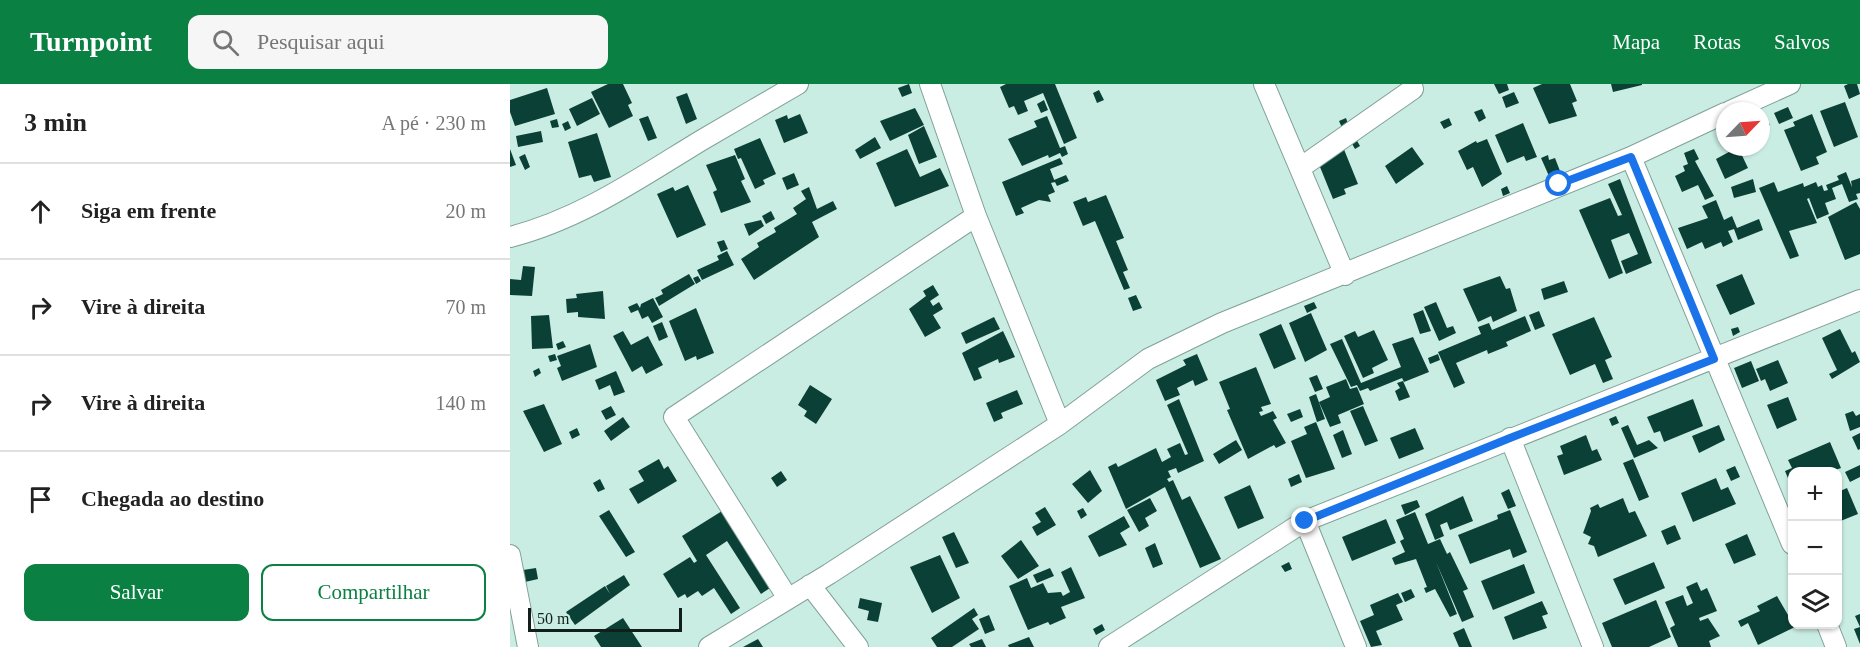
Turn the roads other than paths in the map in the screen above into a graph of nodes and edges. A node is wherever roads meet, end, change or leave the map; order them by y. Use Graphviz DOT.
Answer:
graph roads {
  1 [pos="798,84"];
  2 [pos="930,84"];
  3 [pos="1264,84"];
  4 [pos="1779,86"];
  5 [pos="1413,89"];
  6 [pos="1748,102"];
  7 [pos="1716,117"];
  8 [pos="1631,157"];
  9 [pos="1300,168"];
  10 [pos="976,216"];
  11 [pos="510,237"];
  12 [pos="1345,275"];
  13 [pos="1860,300"];
  14 [pos="1714,359"];
  15 [pos="1060,424"];
  16 [pos="1510,438"];
  17 [pos="1305,521"];
  18 [pos="1788,535"];
  19 [pos="510,555"];
  20 [pos="810,585"];
  21 [pos="514,595"];
  22 [pos="788,597"];
  23 [pos="1829,629"];
  24 [pos="528,647"];
  25 [pos="710,647"];
  26 [pos="858,647"];
  27 [pos="1109,647"];
  28 [pos="1356,647"];
  29 [pos="1593,647"];
  30 [pos="1836,647"];
  1 -- 11 [label="street"];
  2 -- 10 [label="street"];
  3 -- 9 [label="street"];
  4 -- 6 [label="street"];
  5 -- 9 [label="street"];
  7 -- 8 [label="street"];
  8 -- 12 [label="street"];
  8 -- 14 [label="street"];
  9 -- 12 [label="street"];
  10 -- 15 [label="street"];
  10 -- 22 [label="street"];
  12 -- 15 [label="street"];
  13 -- 14 [label="street"];
  14 -- 16 [label="street"];
  14 -- 18 [label="street"];
  15 -- 20 [label="street"];
  16 -- 17 [label="street"];
  16 -- 29 [label="street"];
  17 -- 27 [label="street"];
  17 -- 28 [label="street"];
  19 -- 21 [label="street"];
  20 -- 22 [label="street"];
  20 -- 26 [label="street"];
  21 -- 24 [label="street"];
  22 -- 25 [label="street"];
  23 -- 30 [label="street"];
}
